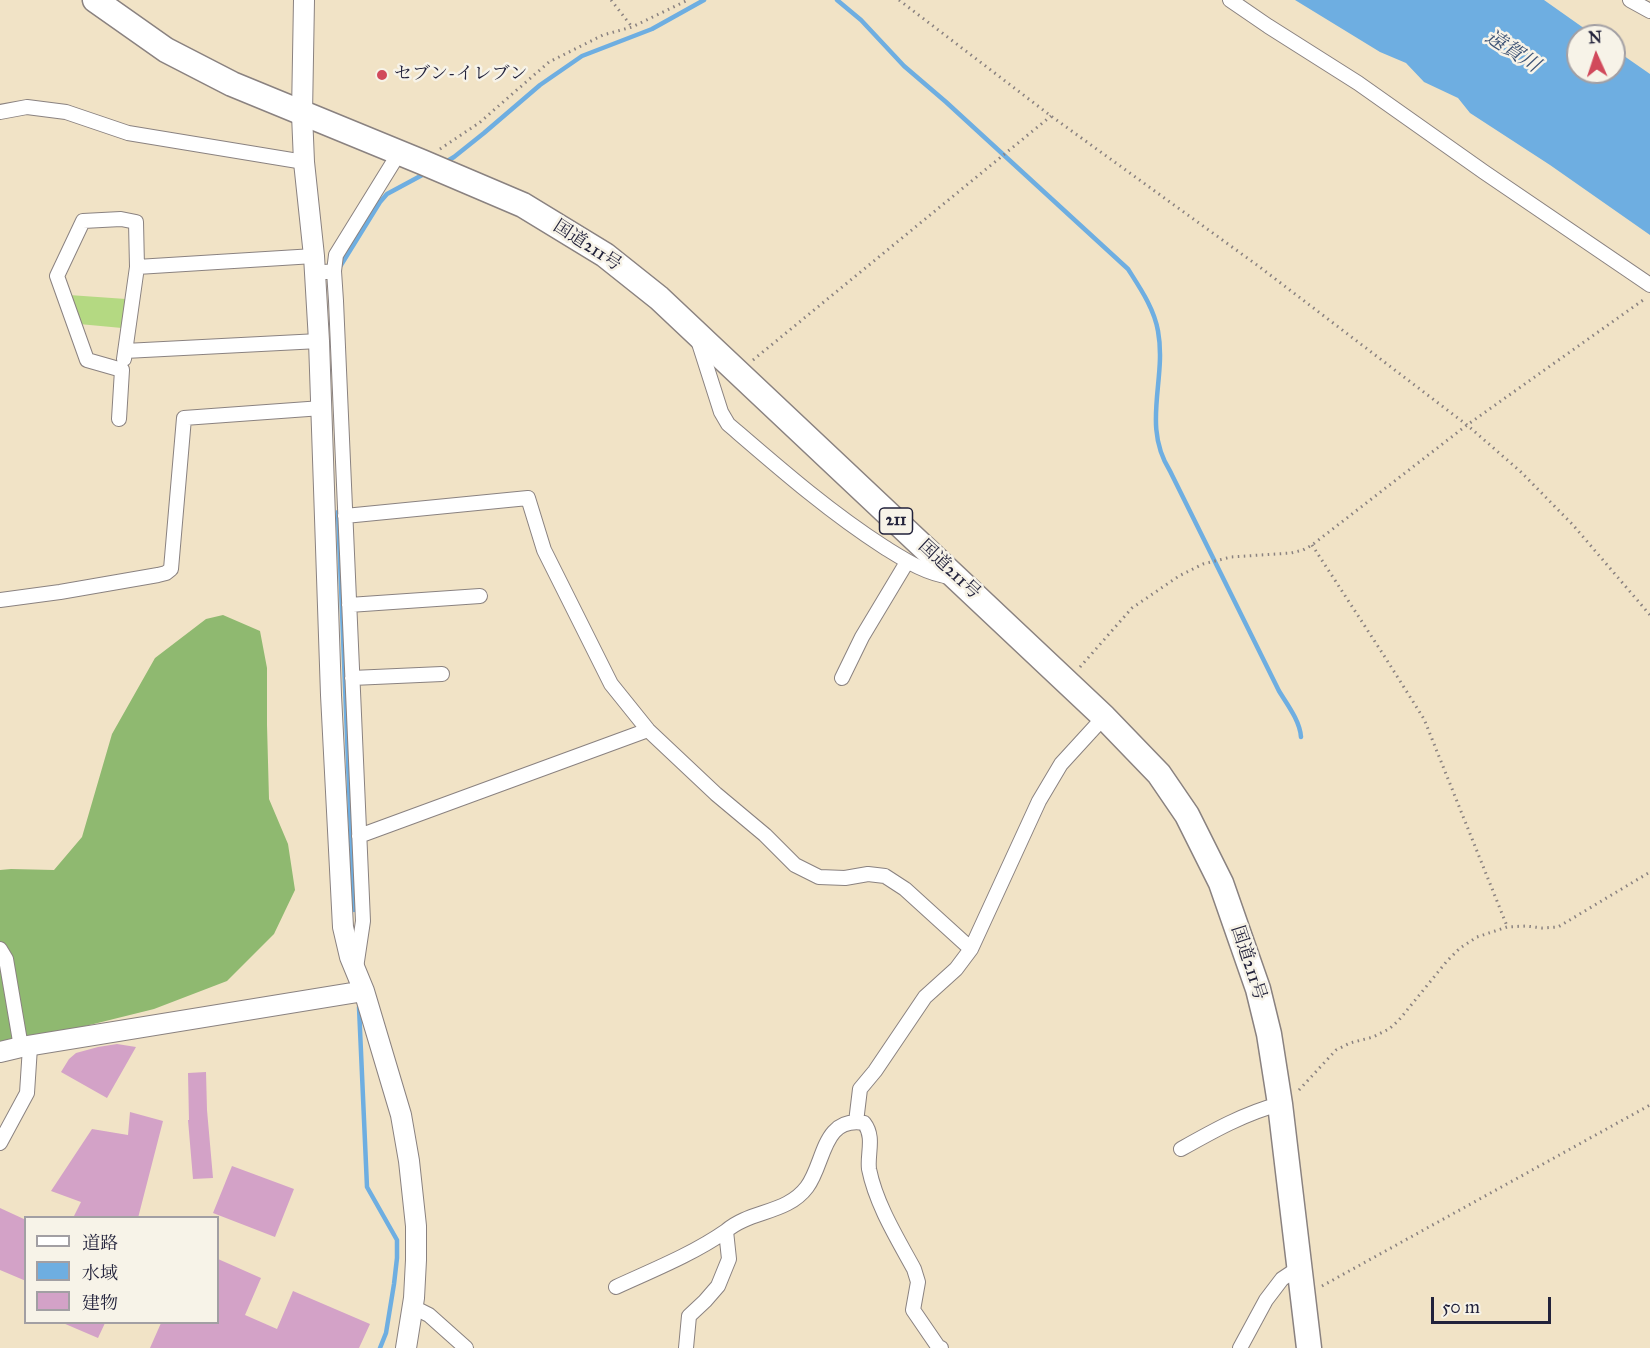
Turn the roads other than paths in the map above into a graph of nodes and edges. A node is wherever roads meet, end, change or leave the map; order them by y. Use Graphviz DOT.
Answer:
graph roads {
  1 [pos="95,0"];
  2 [pos="304,0"];
  3 [pos="1230,0"];
  4 [pos="1630,0"];
  5 [pos="1650,12"];
  6 [pos="0,112"];
  7 [pos="302,114"];
  8 [pos="399,153"];
  9 [pos="304,162"];
  10 [pos="137,267"];
  11 [pos="321,267"];
  12 [pos="1650,285"];
  13 [pos="696,333"];
  14 [pos="319,341"];
  15 [pos="125,351"];
  16 [pos="122,369"];
  17 [pos="322,408"];
  18 [pos="119,419"];
  19 [pos="345,516"];
  20 [pos="908,562"];
  21 [pos="958,578"];
  22 [pos="480,596"];
  23 [pos="0,600"];
  24 [pos="349,605"];
  25 [pos="442,674"];
  26 [pos="352,678"];
  27 [pos="842,678"];
  28 [pos="1104,717"];
  29 [pos="648,730"];
  30 [pos="359,836"];
  31 [pos="0,949"];
  32 [pos="971,949"];
  33 [pos="356,970"];
  34 [pos="364,991"];
  35 [pos="25,1047"];
  36 [pos="0,1053"];
  37 [pos="1280,1104"];
  38 [pos="856,1122"];
  39 [pos="0,1143"];
  40 [pos="1181,1149"];
  41 [pos="726,1231"];
  42 [pos="1300,1267"];
  43 [pos="616,1287"];
  44 [pos="413,1307"];
  45 [pos="406,1348"];
  46 [pos="466,1348"];
  47 [pos="686,1348"];
  48 [pos="941,1348"];
  49 [pos="1240,1348"];
  50 [pos="1309,1348"];
  1 -- 7 [label="highway, 国道211号 / 211"];
  2 -- 7 [label="street"];
  3 -- 12 [label="street"];
  4 -- 5 [label="street"];
  6 -- 9 [label="street"];
  7 -- 8 [label="highway, 国道211号 / 211"];
  7 -- 9 [label="street"];
  8 -- 11 [label="street"];
  8 -- 13 [label="highway, 国道211号 / 211"];
  9 -- 11 [label="street"];
  10 -- 11 [label="street"];
  10 -- 15 [label="street"];
  10 -- 16 [label="street"];
  11 -- 14 [label="street"];
  11 -- 19 [label="street"];
  13 -- 20 [label="street"];
  13 -- 21 [label="highway, 国道211号 / 211"];
  14 -- 15 [label="street"];
  14 -- 17 [label="street"];
  15 -- 16 [label="street"];
  16 -- 18 [label="street"];
  17 -- 23 [label="street"];
  17 -- 33 [label="street"];
  19 -- 24 [label="street"];
  19 -- 29 [label="street"];
  20 -- 21 [label="street"];
  20 -- 27 [label="street"];
  21 -- 28 [label="highway, 国道211号 / 211"];
  22 -- 24 [label="street"];
  24 -- 26 [label="street"];
  25 -- 26 [label="street"];
  26 -- 30 [label="street"];
  28 -- 32 [label="street"];
  28 -- 37 [label="highway, 国道211号 / 211"];
  29 -- 30 [label="street"];
  29 -- 32 [label="street"];
  30 -- 33 [label="street"];
  31 -- 35 [label="street"];
  32 -- 38 [label="street"];
  33 -- 34 [label="street"];
  34 -- 35 [label="street"];
  34 -- 44 [label="street"];
  35 -- 36 [label="street"];
  35 -- 39 [label="street"];
  37 -- 40 [label="street"];
  37 -- 42 [label="highway, 国道211号 / 211"];
  38 -- 41 [label="street"];
  38 -- 48 [label="street"];
  41 -- 43 [label="street"];
  41 -- 47 [label="street"];
  42 -- 49 [label="street"];
  42 -- 50 [label="highway, 国道211号 / 211"];
  44 -- 45 [label="street"];
  44 -- 46 [label="street"];
}
